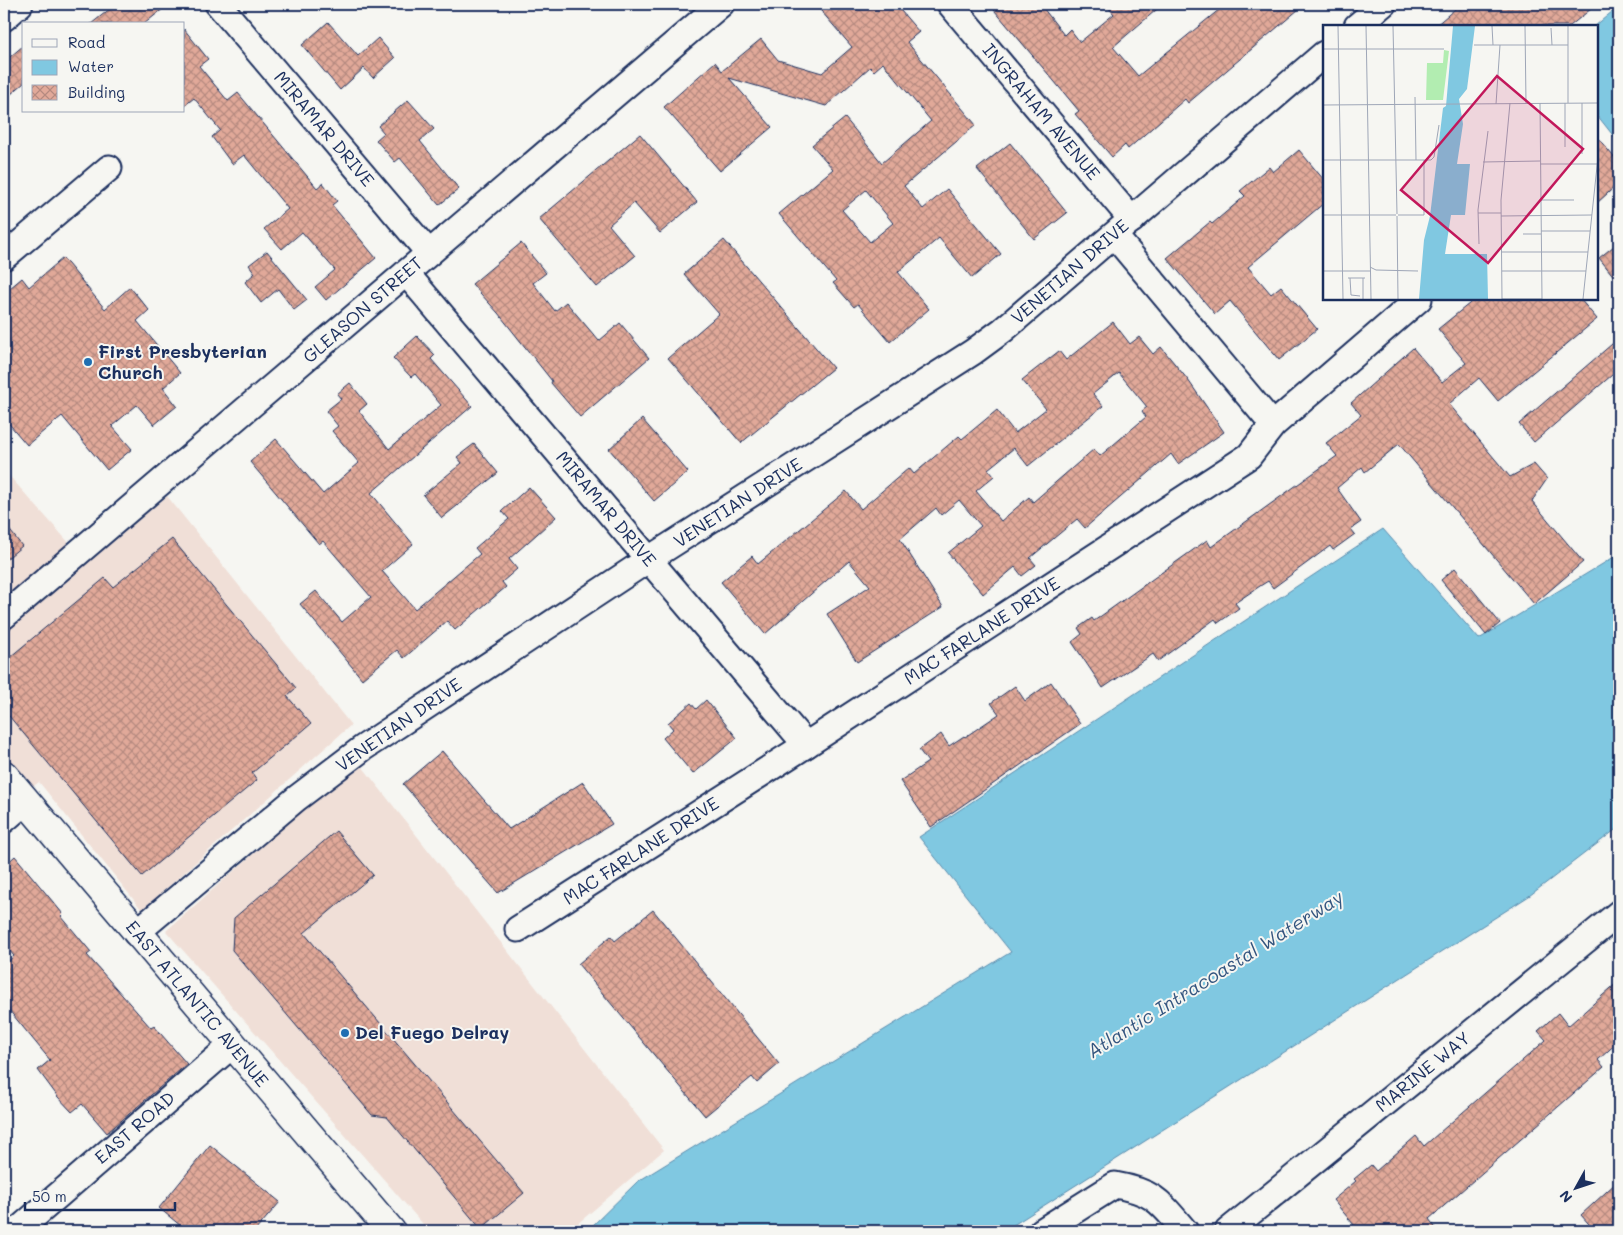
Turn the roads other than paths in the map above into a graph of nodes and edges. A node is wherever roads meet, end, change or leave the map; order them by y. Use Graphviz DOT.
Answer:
graph roads {
  1 [pos="20,4"];
  2 [pos="218,4"];
  3 [pos="721,4"];
  4 [pos="950,4"];
  5 [pos="1383,4"];
  6 [pos="4,18"];
  7 [pos="1358,25"];
  8 [pos="1323,55"];
  9 [pos="110,168"];
  10 [pos="1123,227"];
  11 [pos="429,253"];
  12 [pos="4,257"];
  13 [pos="406,273"];
  14 [pos="1418,300"];
  15 [pos="1273,424"];
  16 [pos="649,559"];
  17 [pos="4,616"];
  18 [pos="806,745"];
  19 [pos="4,775"];
  20 [pos="26,801"];
  21 [pos="4,820"];
  22 [pos="1619,914"];
  23 [pos="518,929"];
  24 [pos="136,933"];
  25 [pos="232,1046"];
  26 [pos="17,1231"];
  27 [pos="391,1231"];
  28 [pos="1042,1231"];
  29 [pos="1185,1231"];
  30 [pos="1228,1231"];
  1 -- 6 [label="street"];
  2 -- 11 [label="street, MIRAMAR DRIVE"];
  3 -- 11 [label="street, GLEASON STREET"];
  4 -- 10 [label="street, INGRAHAM AVENUE"];
  5 -- 7 [label="street"];
  8 -- 10 [label="street, VENETIAN DRIVE"];
  9 -- 12 [label="street"];
  10 -- 15 [label="street, INGRAHAM AVENUE"];
  10 -- 16 [label="street, VENETIAN DRIVE"];
  11 -- 13 [label="street, GLEASON STREET"];
  13 -- 16 [label="street, MIRAMAR DRIVE"];
  13 -- 17 [label="street, GLEASON STREET"];
  14 -- 15 [label="street, MAC FARLANE DRIVE"];
  15 -- 18 [label="street, MAC FARLANE DRIVE"];
  16 -- 18 [label="street, MIRAMAR DRIVE"];
  16 -- 24 [label="street, VENETIAN DRIVE"];
  18 -- 23 [label="street, MAC FARLANE DRIVE"];
  19 -- 20 [label="main road, EAST ATLANTIC AVENUE"];
  20 -- 21 [label="street"];
  20 -- 24 [label="main road, EAST ATLANTIC AVENUE"];
  22 -- 30 [label="street, MARINE WAY"];
  24 -- 25 [label="main road, EAST ATLANTIC AVENUE"];
  25 -- 26 [label="street, EAST ROAD"];
  25 -- 27 [label="main road, EAST ATLANTIC AVENUE"];
  28 -- 29 [label="street"];
}
